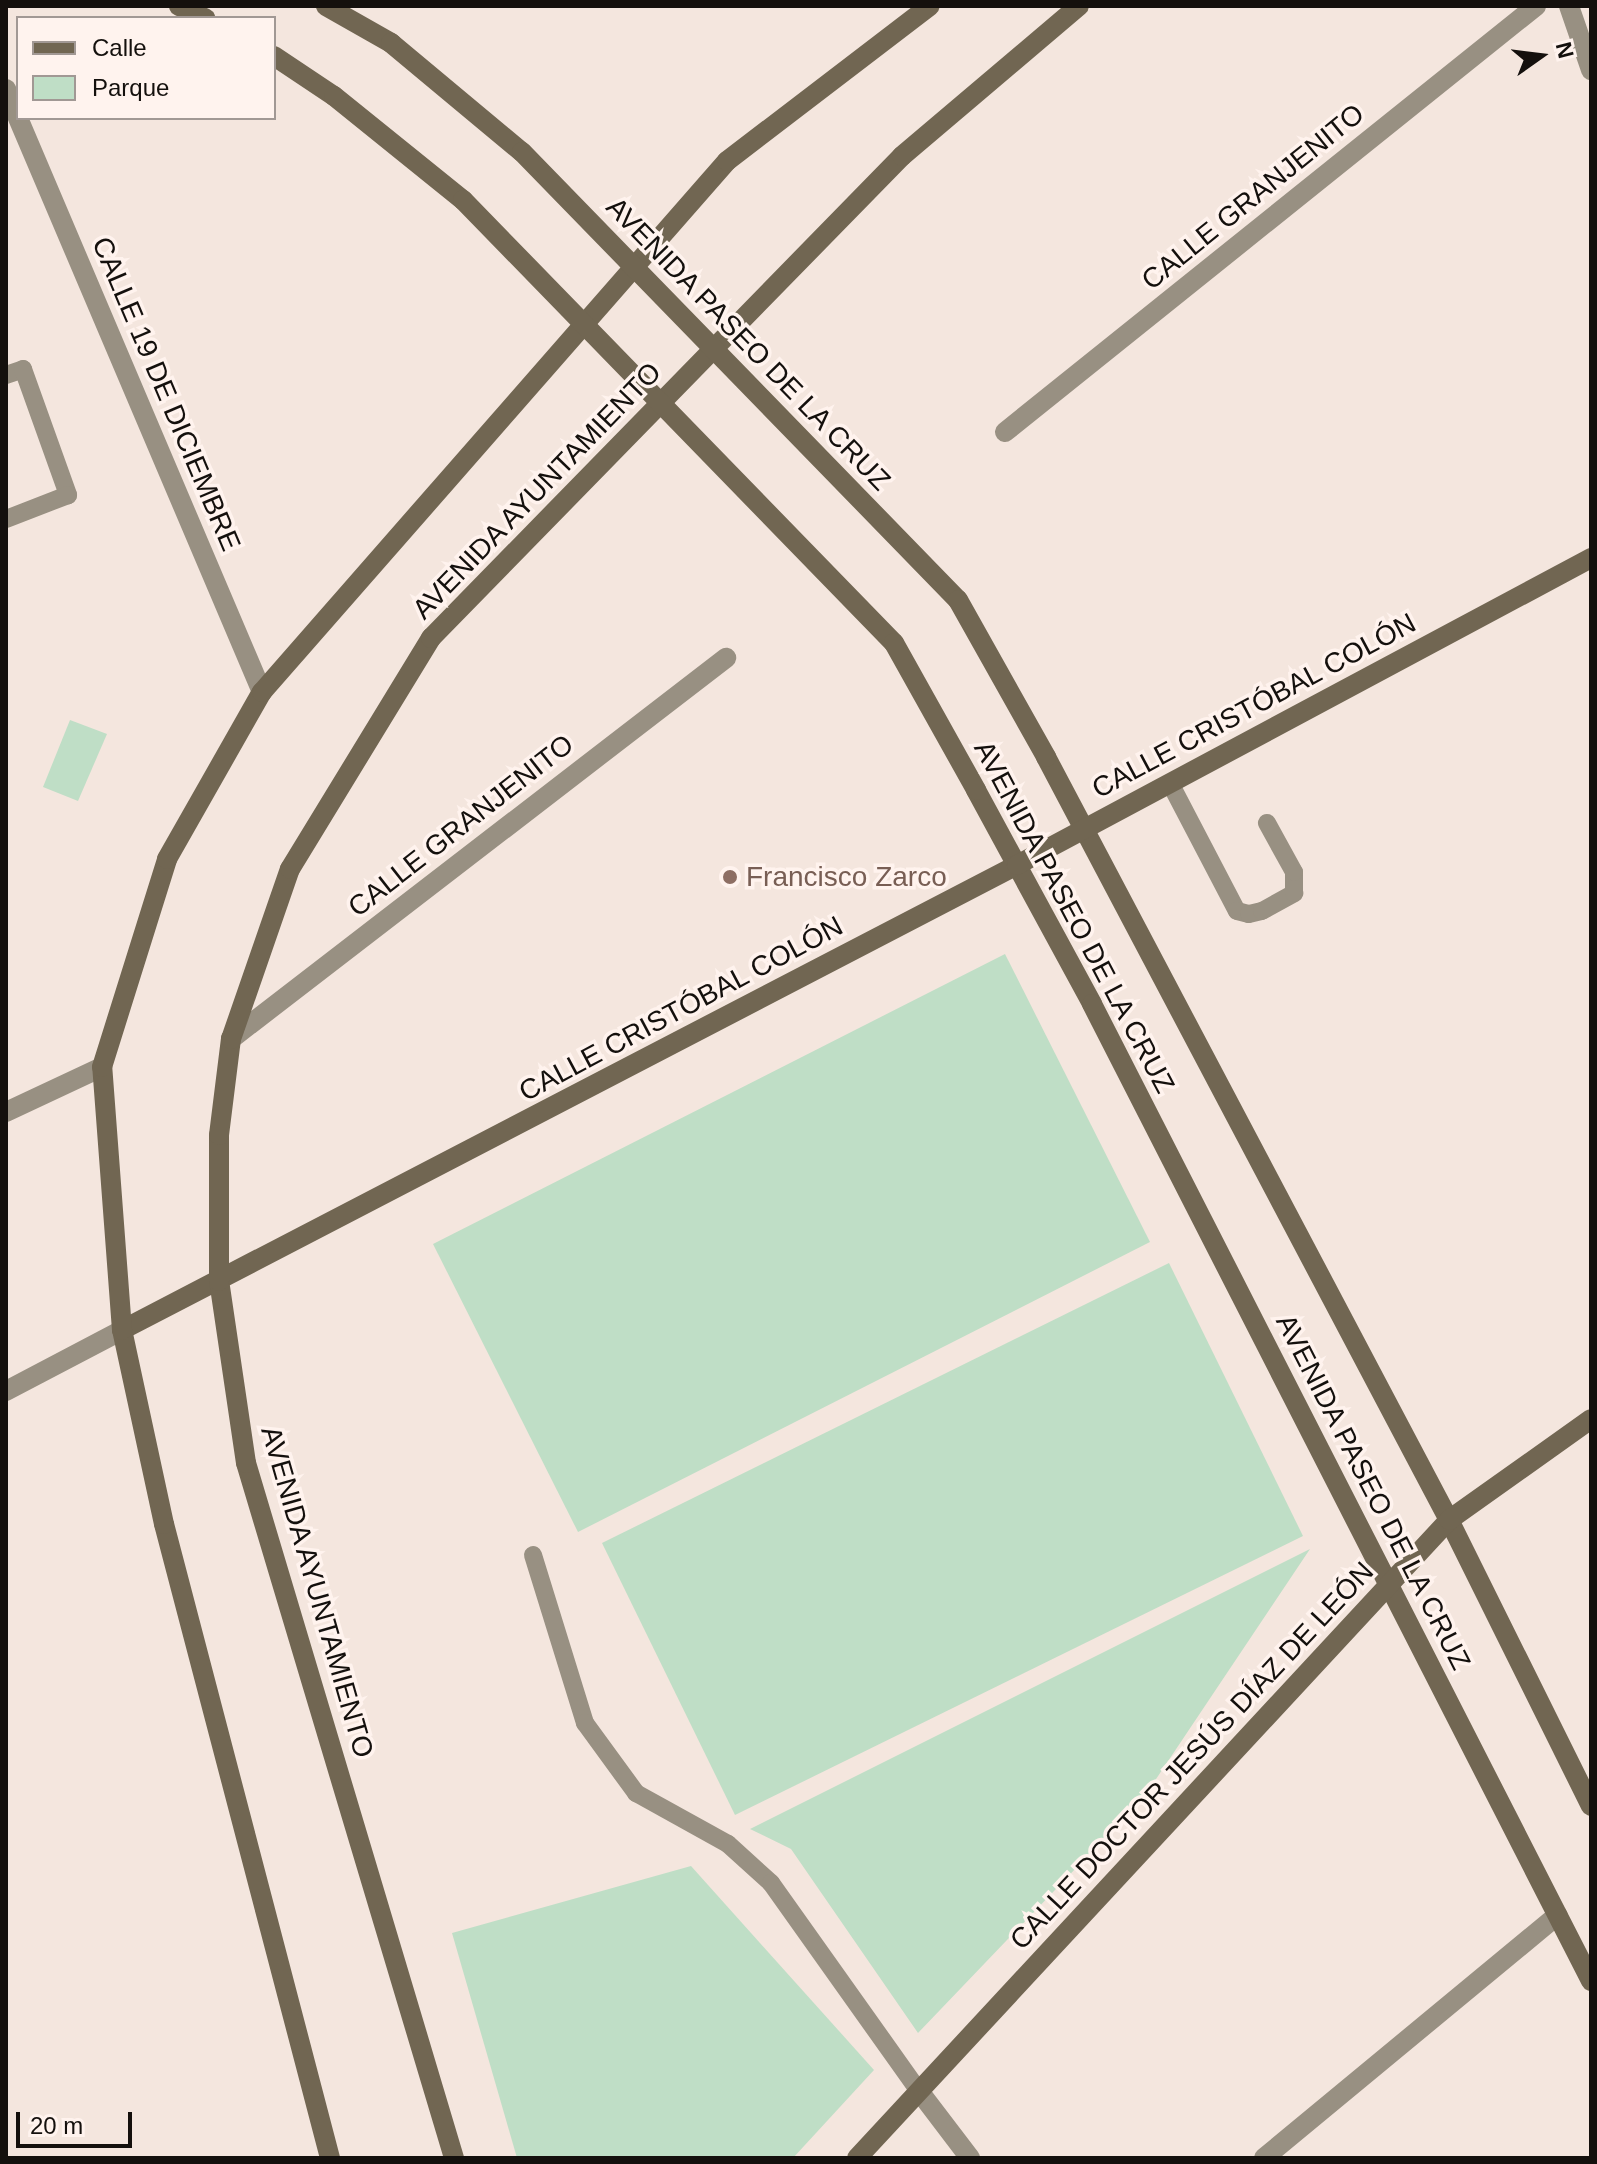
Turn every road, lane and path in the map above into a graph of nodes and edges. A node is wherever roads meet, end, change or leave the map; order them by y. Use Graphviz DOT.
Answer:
graph roads {
  1 [pos="179,6"];
  2 [pos="326,6"];
  3 [pos="930,6"];
  4 [pos="1079,6"];
  5 [pos="1536,6"];
  6 [pos="1569,6"];
  7 [pos="201,16"];
  8 [pos="276,57"];
  9 [pos="1591,70"];
  10 [pos="6,89"];
  11 [pos="16,113"];
  12 [pos="19,120"];
  13 [pos="6,375"];
  14 [pos="1005,432"];
  15 [pos="6,519"];
  16 [pos="1591,558"];
  17 [pos="726,658"];
  18 [pos="262,692"];
  19 [pos="1170,783"];
  20 [pos="1267,823"];
  21 [pos="1085,829"];
  22 [pos="1017,865"];
  23 [pos="231,1039"];
  24 [pos="102,1067"];
  25 [pos="6,1112"];
  26 [pos="219,1281"];
  27 [pos="122,1330"];
  28 [pos="6,1391"];
  29 [pos="1591,1419"];
  30 [pos="1449,1520"];
  31 [pos="533,1555"];
  32 [pos="1388,1584"];
  33 [pos="1591,1806"];
  34 [pos="1558,1915"];
  35 [pos="1591,1981"];
  36 [pos="919,2091"];
  37 [pos="330,2158"];
  38 [pos="454,2158"];
  39 [pos="857,2158"];
  40 [pos="970,2158"];
  41 [pos="1264,2158"];
  1 -- 7 [label="main road"];
  2 -- 21 [label="main road, AVENIDA PASEO DE LA CRUZ, bridge"];
  3 -- 18 [label="main road"];
  4 -- 23 [label="main road, AVENIDA AYUNTAMIENTO"];
  5 -- 14 [label="street, CALLE GRANJENITO"];
  6 -- 9 [label="street"];
  8 -- 22 [label="main road, AVENIDA PASEO DE LA CRUZ, bridge"];
  10 -- 11 [label="street, CALLE 19 DE DICIEMBRE"];
  12 -- 18 [label="street, CALLE 19 DE DICIEMBRE"];
  13 -- 15 [label="lane"];
  16 -- 19 [label="main road, CALLE CRISTÓBAL COLÓN"];
  17 -- 23 [label="street, CALLE GRANJENITO"];
  18 -- 24 [label="main road"];
  19 -- 20 [label="lane"];
  19 -- 21 [label="main road, CALLE CRISTÓBAL COLÓN"];
  21 -- 22 [label="main road, CALLE CRISTÓBAL COLÓN"];
  21 -- 30 [label="main road, AVENIDA PASEO DE LA CRUZ"];
  22 -- 26 [label="main road, CALLE CRISTÓBAL COLÓN"];
  22 -- 32 [label="main road, AVENIDA PASEO DE LA CRUZ"];
  23 -- 26 [label="main road, AVENIDA AYUNTAMIENTO"];
  24 -- 25 [label="street"];
  24 -- 27 [label="main road"];
  26 -- 27 [label="main road, CALLE CRISTÓBAL COLÓN"];
  26 -- 38 [label="main road, AVENIDA AYUNTAMIENTO"];
  27 -- 28 [label="street, CALLE CRISTÓBAL COLÓN"];
  27 -- 37 [label="main road"];
  29 -- 30 [label="main road, CALLE DOCTOR JESÚS DÍAZ DE LEÓN"];
  30 -- 32 [label="main road, CALLE DOCTOR JESÚS DÍAZ DE LEÓN"];
  30 -- 33 [label="main road, AVENIDA PASEO DE LA CRUZ"];
  31 -- 36 [label="lane"];
  32 -- 34 [label="main road, AVENIDA PASEO DE LA CRUZ"];
  32 -- 36 [label="main road, CALLE DOCTOR JESÚS DÍAZ DE LEÓN"];
  34 -- 35 [label="main road, AVENIDA PASEO DE LA CRUZ"];
  34 -- 41 [label="street"];
  36 -- 39 [label="main road, CALLE DOCTOR JESÚS DÍAZ DE LEÓN"];
  36 -- 40 [label="street"];
}
